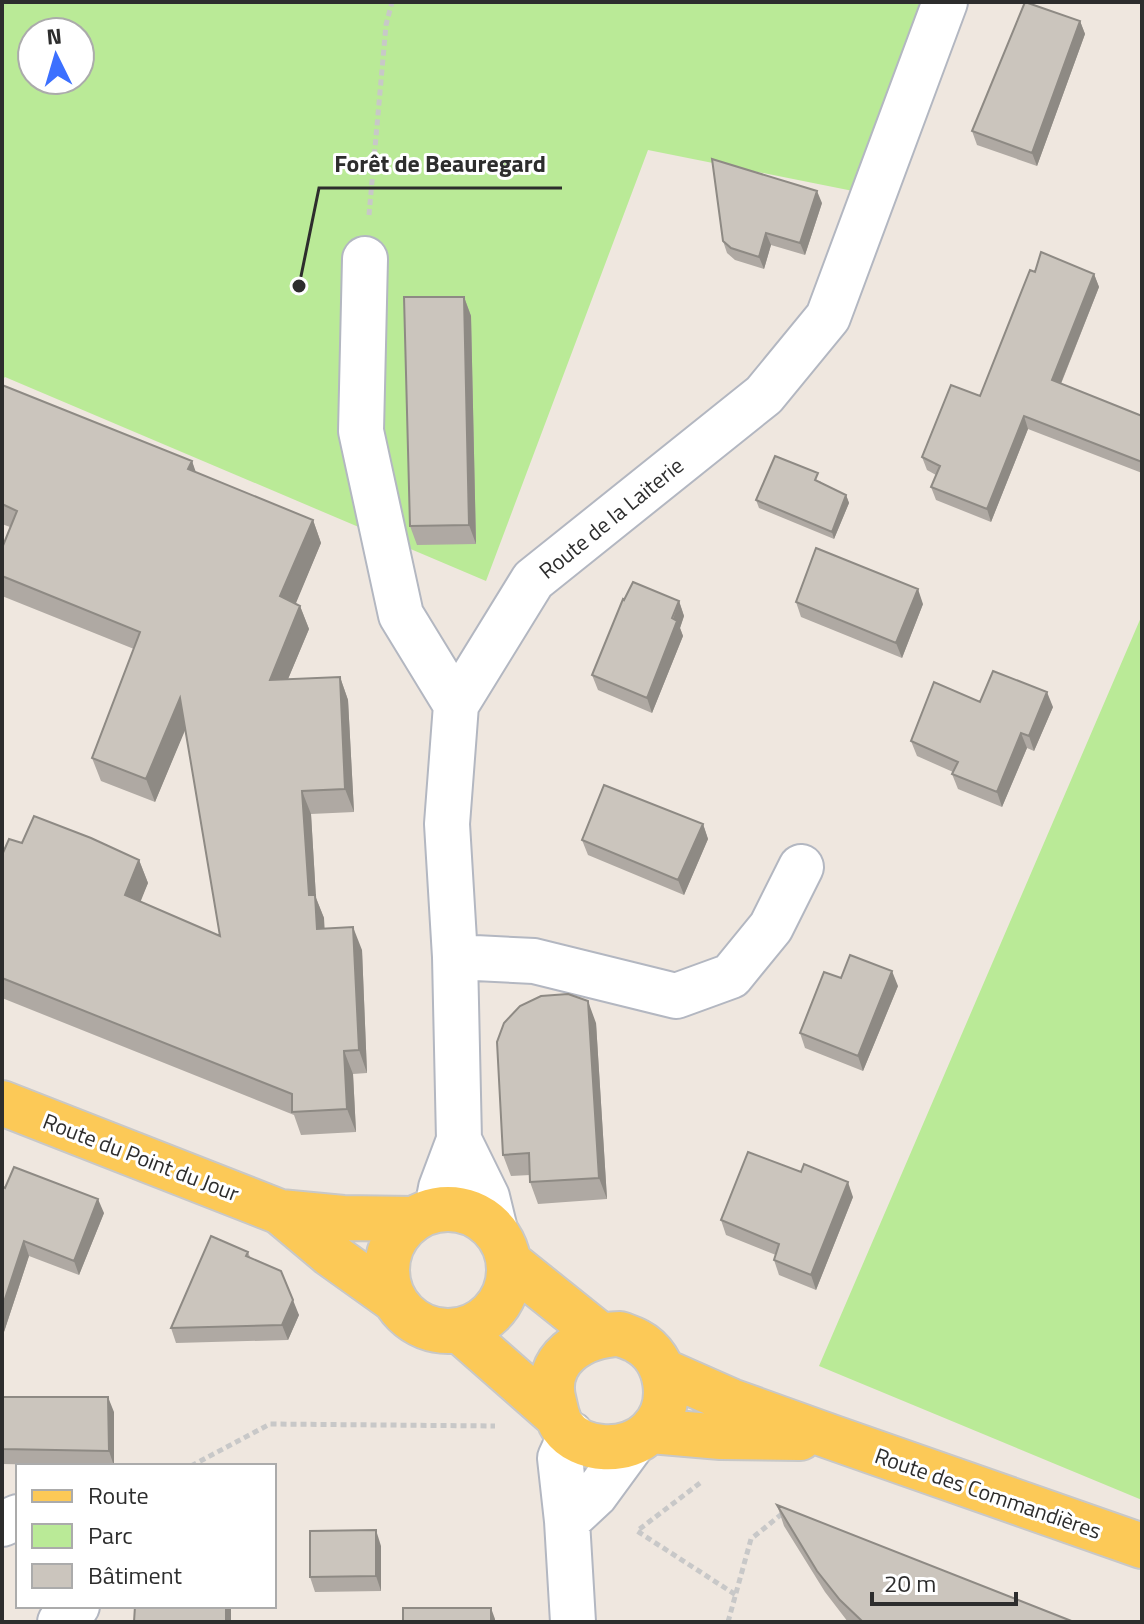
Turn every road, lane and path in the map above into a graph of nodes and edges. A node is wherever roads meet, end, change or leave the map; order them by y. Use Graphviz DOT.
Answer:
graph roads {
  1 [pos="392,2"];
  2 [pos="945,2"];
  3 [pos="365,259"];
  4 [pos="456,705"];
  5 [pos="801,867"];
  6 [pos="455,957"];
  7 [pos="2,1103"];
  8 [pos="459,1140"];
  9 [pos="280,1212"];
  10 [pos="425,1214"];
  11 [pos="502,1246"];
  12 [pos="393,1299"];
  13 [pos="459,1330"];
  14 [pos="600,1335"];
  15 [pos="663,1371"];
  16 [pos="563,1426"];
  17 [pos="642,1437"];
  18 [pos="834,1438"];
  19 [pos="195,1464"];
  20 [pos="797,1519"];
  21 [pos="567,1521"];
  22 [pos="637,1531"];
  23 [pos="1142,1546"];
  24 [pos="736,1595"];
  25 [pos="76,1608"];
  26 [pos="60,1622"];
  27 [pos="573,1622"];
  28 [pos="728,1622"];
  1 -- 3 [label="path"];
  2 -- 4 [label="street, Route de la Laiterie"];
  3 -- 4 [label="street"];
  4 -- 6 [label="street, Route de la Laiterie"];
  5 -- 6 [label="street"];
  6 -- 8 [label="street, Route de la Laiterie"];
  7 -- 9 [label="main road, Route du Point du Jour"];
  8 -- 10 [label="street, Route de la Laiterie"];
  8 -- 11 [label="street, Route de la Laiterie"];
  9 -- 10 [label="main road, Route du Point du Jour"];
  9 -- 12 [label="main road, Route du Point du Jour"];
  10 -- 11 [label="main road"];
  10 -- 12 [label="main road"];
  11 -- 13 [label="main road"];
  11 -- 14 [label="main road, Route des Commandières"];
  12 -- 13 [label="main road"];
  13 -- 16 [label="main road, Route des Commandières"];
  14 -- 15 [label="main road, Route des Commandières"];
  14 -- 16 [label="main road"];
  15 -- 17 [label="main road"];
  15 -- 18 [label="main road, Route des Commandières"];
  16 -- 17 [label="main road, Route des Commandières"];
  16 -- 19 [label="path"];
  16 -- 21 [label="street"];
  17 -- 18 [label="main road, Route des Commandières"];
  17 -- 21 [label="street"];
  18 -- 23 [label="main road, Route des Commandières"];
  20 -- 24 [label="path"];
  21 -- 27 [label="street"];
  22 -- 24 [label="path"];
  24 -- 28 [label="path"];
  25 -- 26 [label="street"];
}
